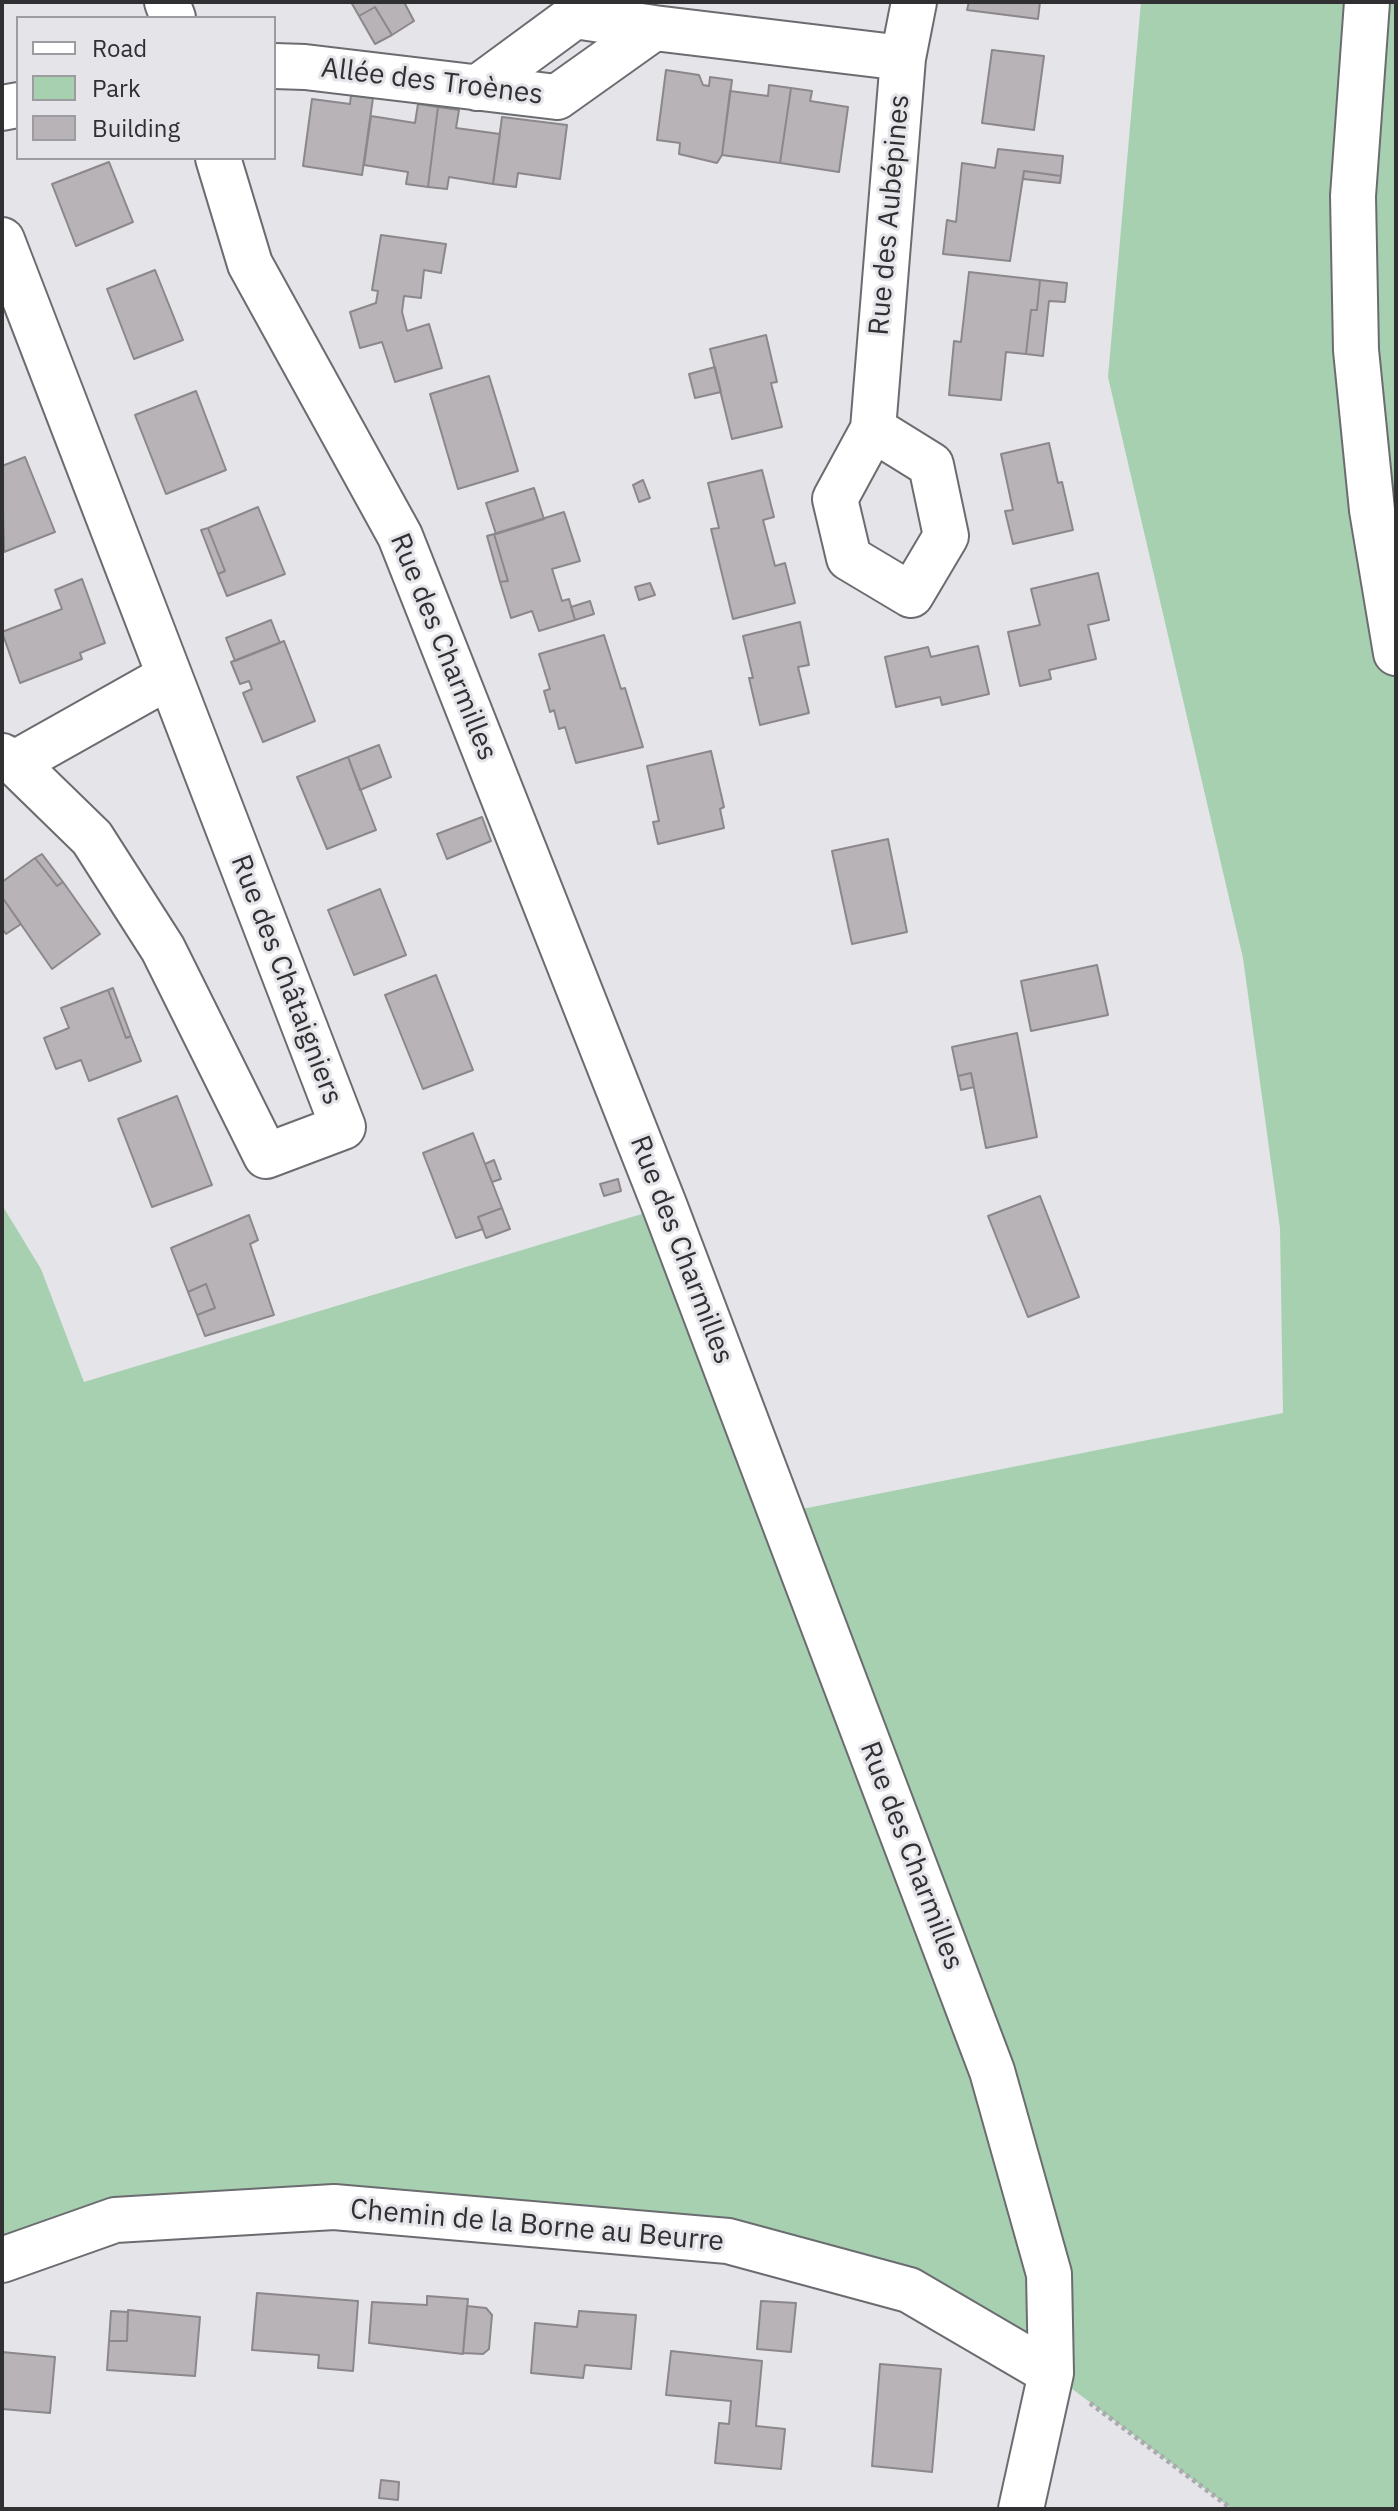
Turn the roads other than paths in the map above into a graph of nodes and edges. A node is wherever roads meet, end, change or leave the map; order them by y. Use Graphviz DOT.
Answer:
graph roads {
  1 [pos="914,2"];
  2 [pos="1367,2"];
  3 [pos="903,58"];
  4 [pos="276,66"];
  5 [pos="219,160"];
  6 [pos="2,240"];
  7 [pos="873,429"];
  8 [pos="1396,653"];
  9 [pos="168,677"];
  10 [pos="8,760"];
  11 [pos="2,2260"];
  12 [pos="1051,2373"];
  13 [pos="1021,2509"];
  1 -- 3 [label="street, Rue des Aubépines"];
  2 -- 8 [label="street"];
  3 -- 4 [label="street, Allée des Troènes"];
  3 -- 7 [label="street, Rue des Aubépines"];
  5 -- 12 [label="street, Rue des Charmilles"];
  6 -- 9 [label="street, Rue des Châtaigniers"];
  9 -- 10 [label="street, Rue des Châtaigniers"];
  9 -- 10 [label="street, Rue des Châtaigniers"];
  11 -- 12 [label="street, Chemin de la Borne au Beurre"];
  12 -- 13 [label="street, Rue des Charmilles"];
}
